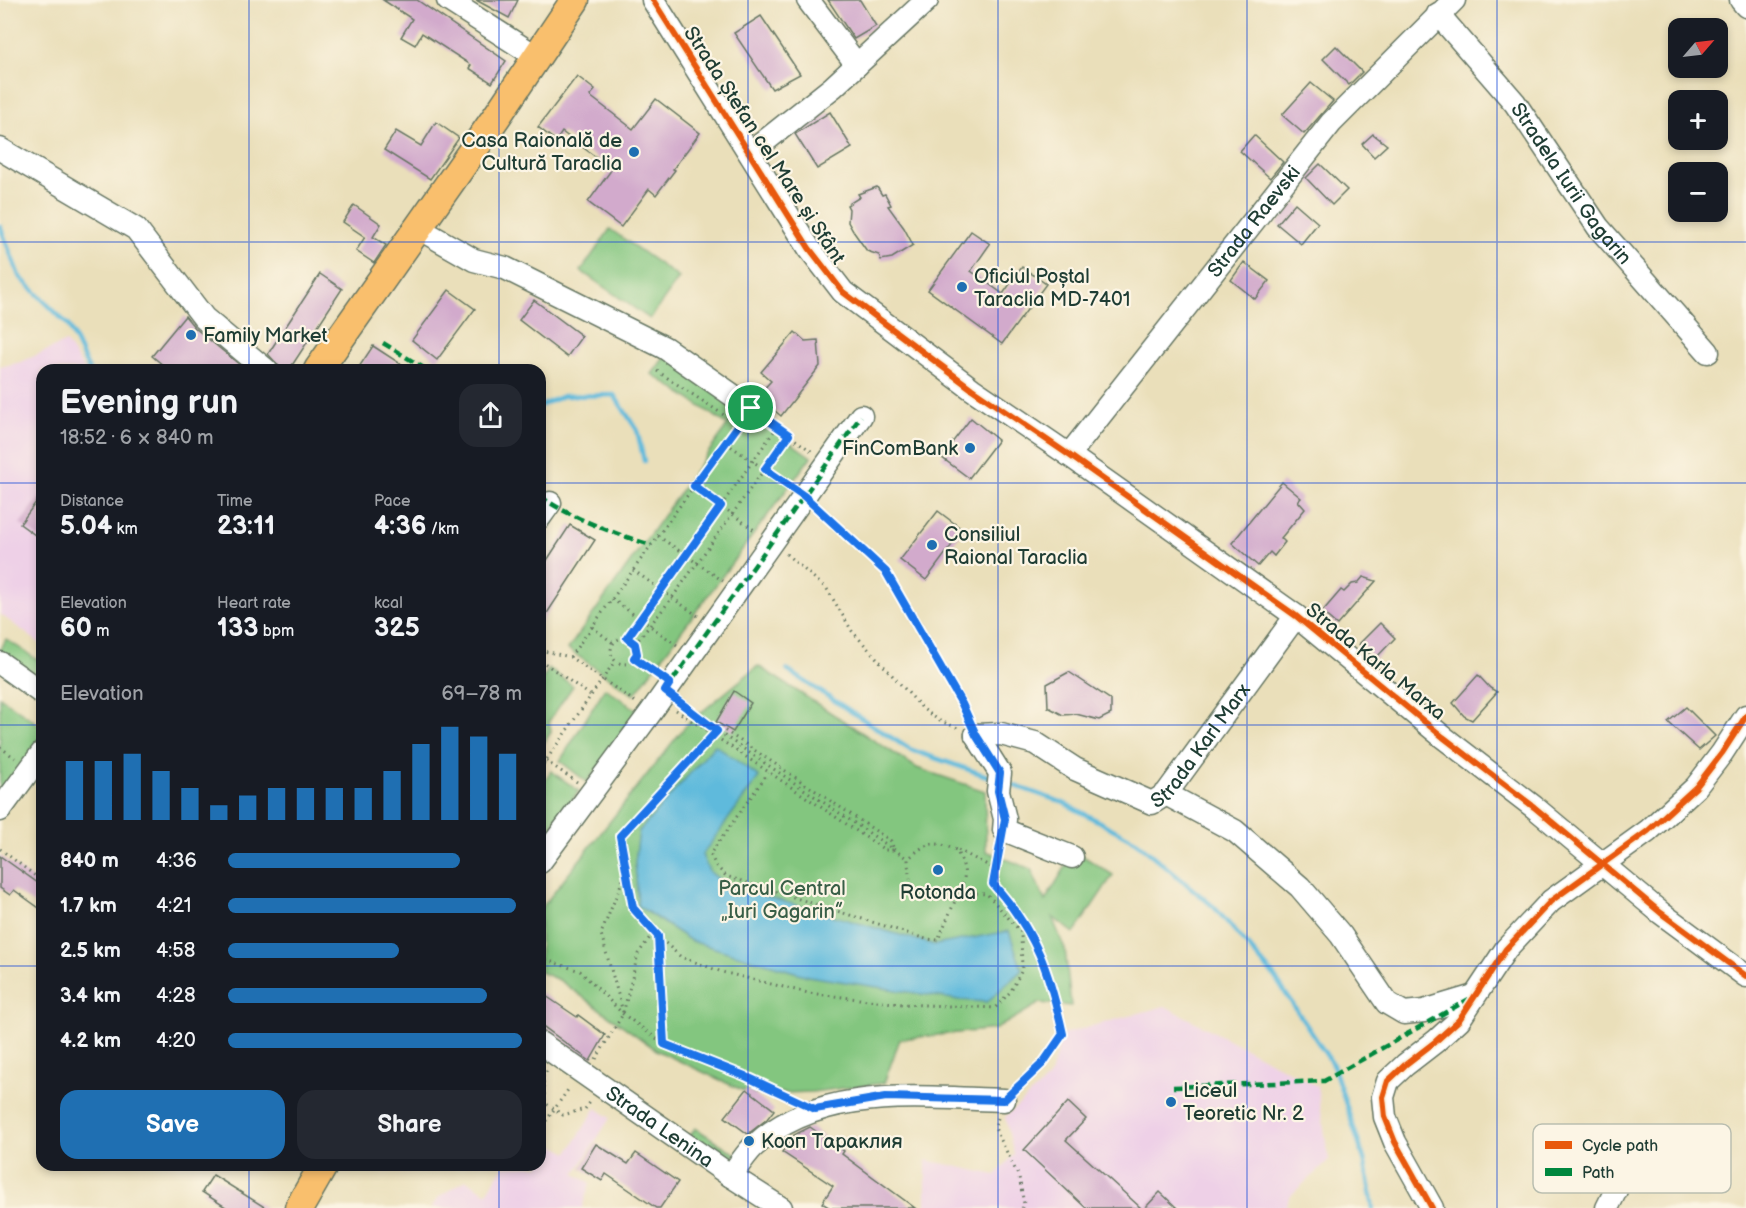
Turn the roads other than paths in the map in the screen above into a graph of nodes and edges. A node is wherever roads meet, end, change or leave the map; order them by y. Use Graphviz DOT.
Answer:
graph roads {
  1 [pos="448,0"];
  2 [pos="575,0"];
  3 [pos="653,0"];
  4 [pos="808,0"];
  5 [pos="927,0"];
  6 [pos="1741,0"];
  7 [pos="1746,6"];
  8 [pos="1446,7"];
  9 [pos="537,57"];
  10 [pos="857,65"];
  11 [pos="0,148"];
  12 [pos="750,153"];
  13 [pos="418,228"];
  14 [pos="1708,352"];
  15 [pos="259,364"];
  16 [pos="322,364"];
  17 [pos="972,389"];
  18 [pos="745,416"];
  19 [pos="861,416"];
  20 [pos="1069,455"];
  21 [pos="1296,616"];
  22 [pos="0,663"];
  23 [pos="36,689"];
  24 [pos="1746,716"];
  25 [pos="32,758"];
  26 [pos="1166,794"];
  27 [pos="0,810"];
  28 [pos="546,854"];
  29 [pos="1072,857"];
  30 [pos="1604,865"];
  31 [pos="1746,976"];
  32 [pos="1474,996"];
  33 [pos="546,1047"];
  34 [pos="1004,1100"];
  35 [pos="320,1171"];
  36 [pos="731,1176"];
  37 [pos="299,1208"];
  38 [pos="781,1208"];
  39 [pos="1432,1208"];
  1 -- 9 [label="street"];
  2 -- 9 [label="main road"];
  3 -- 12 [label="street, Strada Ștefan cel Mare și Sfânt"];
  4 -- 10 [label="street"];
  5 -- 10 [label="street, Strada Ștefan cel Mare și Sfânt"];
  6 -- 7 [label="street"];
  8 -- 14 [label="street, Stradela Iurii Gagarin"];
  8 -- 20 [label="street, Strada Raevski"];
  9 -- 13 [label="main road"];
  10 -- 12 [label="street, Strada Ștefan cel Mare și Sfânt"];
  11 -- 15 [label="street"];
  12 -- 17 [label="street, Strada Ștefan cel Mare și Sfânt"];
  13 -- 16 [label="main road"];
  13 -- 18 [label="street"];
  17 -- 20 [label="street, Strada Karla Marxa"];
  19 -- 28 [label="street"];
  20 -- 21 [label="street, Strada Karla Marxa"];
  21 -- 26 [label="street, Strada Karl Marx"];
  21 -- 30 [label="street, Strada Karla Marxa"];
  22 -- 23 [label="street"];
  24 -- 30 [label="street"];
  25 -- 27 [label="street"];
  26 -- 29 [label="street, Strada Karl Marx"];
  26 -- 32 [label="street"];
  30 -- 31 [label="street, Strada Karla Marxa"];
  30 -- 32 [label="street"];
  32 -- 39 [label="street"];
  33 -- 36 [label="street, Strada Lenina"];
  34 -- 36 [label="street"];
  35 -- 37 [label="main road"];
  36 -- 38 [label="street, Strada Lenina"];
}
